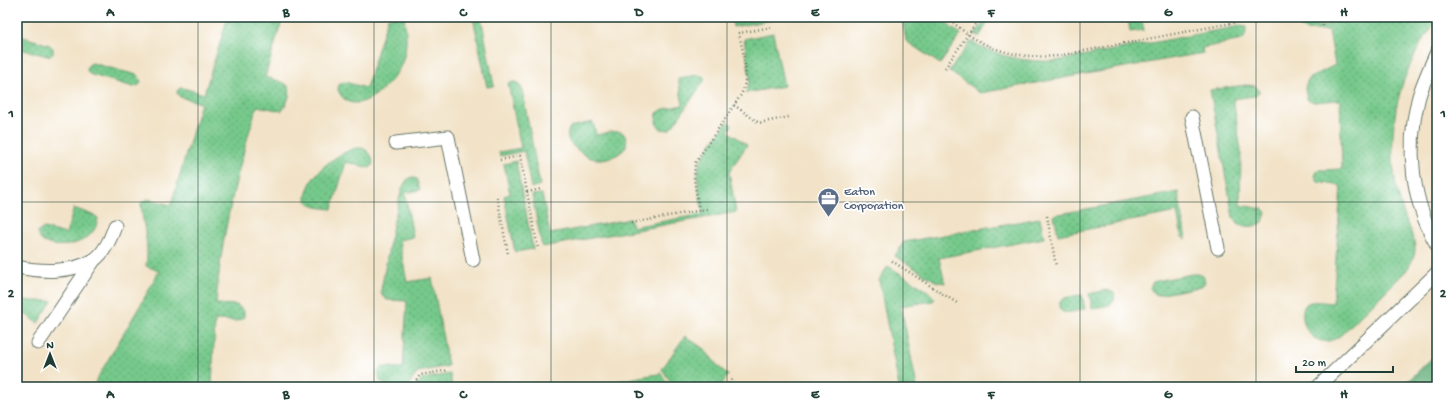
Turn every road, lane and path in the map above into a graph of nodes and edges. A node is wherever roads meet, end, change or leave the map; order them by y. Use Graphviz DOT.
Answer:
graph roads {
  1 [pos="947,17"];
  2 [pos="980,17"];
  3 [pos="1264,17"];
  4 [pos="1322,17"];
  5 [pos="1323,26"];
  6 [pos="772,27"];
  7 [pos="968,34"];
  8 [pos="1437,52"];
  9 [pos="945,68"];
  10 [pos="734,105"];
  11 [pos="789,117"];
  12 [pos="1192,117"];
  13 [pos="396,143"];
  14 [pos="500,160"];
  15 [pos="541,189"];
  16 [pos="527,192"];
  17 [pos="497,197"];
  18 [pos="707,209"];
  19 [pos="699,210"];
  20 [pos="1047,216"];
  21 [pos="631,223"];
  22 [pos="115,226"];
  23 [pos="1437,245"];
  24 [pos="538,248"];
  25 [pos="1218,248"];
  26 [pos="508,254"];
  27 [pos="94,260"];
  28 [pos="473,260"];
  29 [pos="892,261"];
  30 [pos="1056,266"];
  31 [pos="17,267"];
  32 [pos="1437,273"];
  33 [pos="957,303"];
  34 [pos="38,343"];
  35 [pos="449,370"];
  36 [pos="733,379"];
  37 [pos="412,387"];
  38 [pos="727,387"];
  39 [pos="1318,387"];
  1 -- 7 [label="path"];
  2 -- 7 [label="path"];
  3 -- 7 [label="path"];
  4 -- 5 [label="path"];
  6 -- 10 [label="path"];
  7 -- 9 [label="path"];
  8 -- 23 [label="lane"];
  10 -- 11 [label="path"];
  10 -- 19 [label="path"];
  12 -- 25 [label="lane"];
  13 -- 28 [label="lane"];
  14 -- 16 [label="path"];
  15 -- 16 [label="path"];
  16 -- 24 [label="path"];
  17 -- 26 [label="path"];
  18 -- 19 [label="path"];
  19 -- 21 [label="path"];
  20 -- 30 [label="path"];
  22 -- 27 [label="lane"];
  27 -- 31 [label="lane"];
  27 -- 34 [label="lane"];
  29 -- 33 [label="path"];
  32 -- 39 [label="lane"];
  35 -- 37 [label="path"];
  36 -- 38 [label="path"];
}
